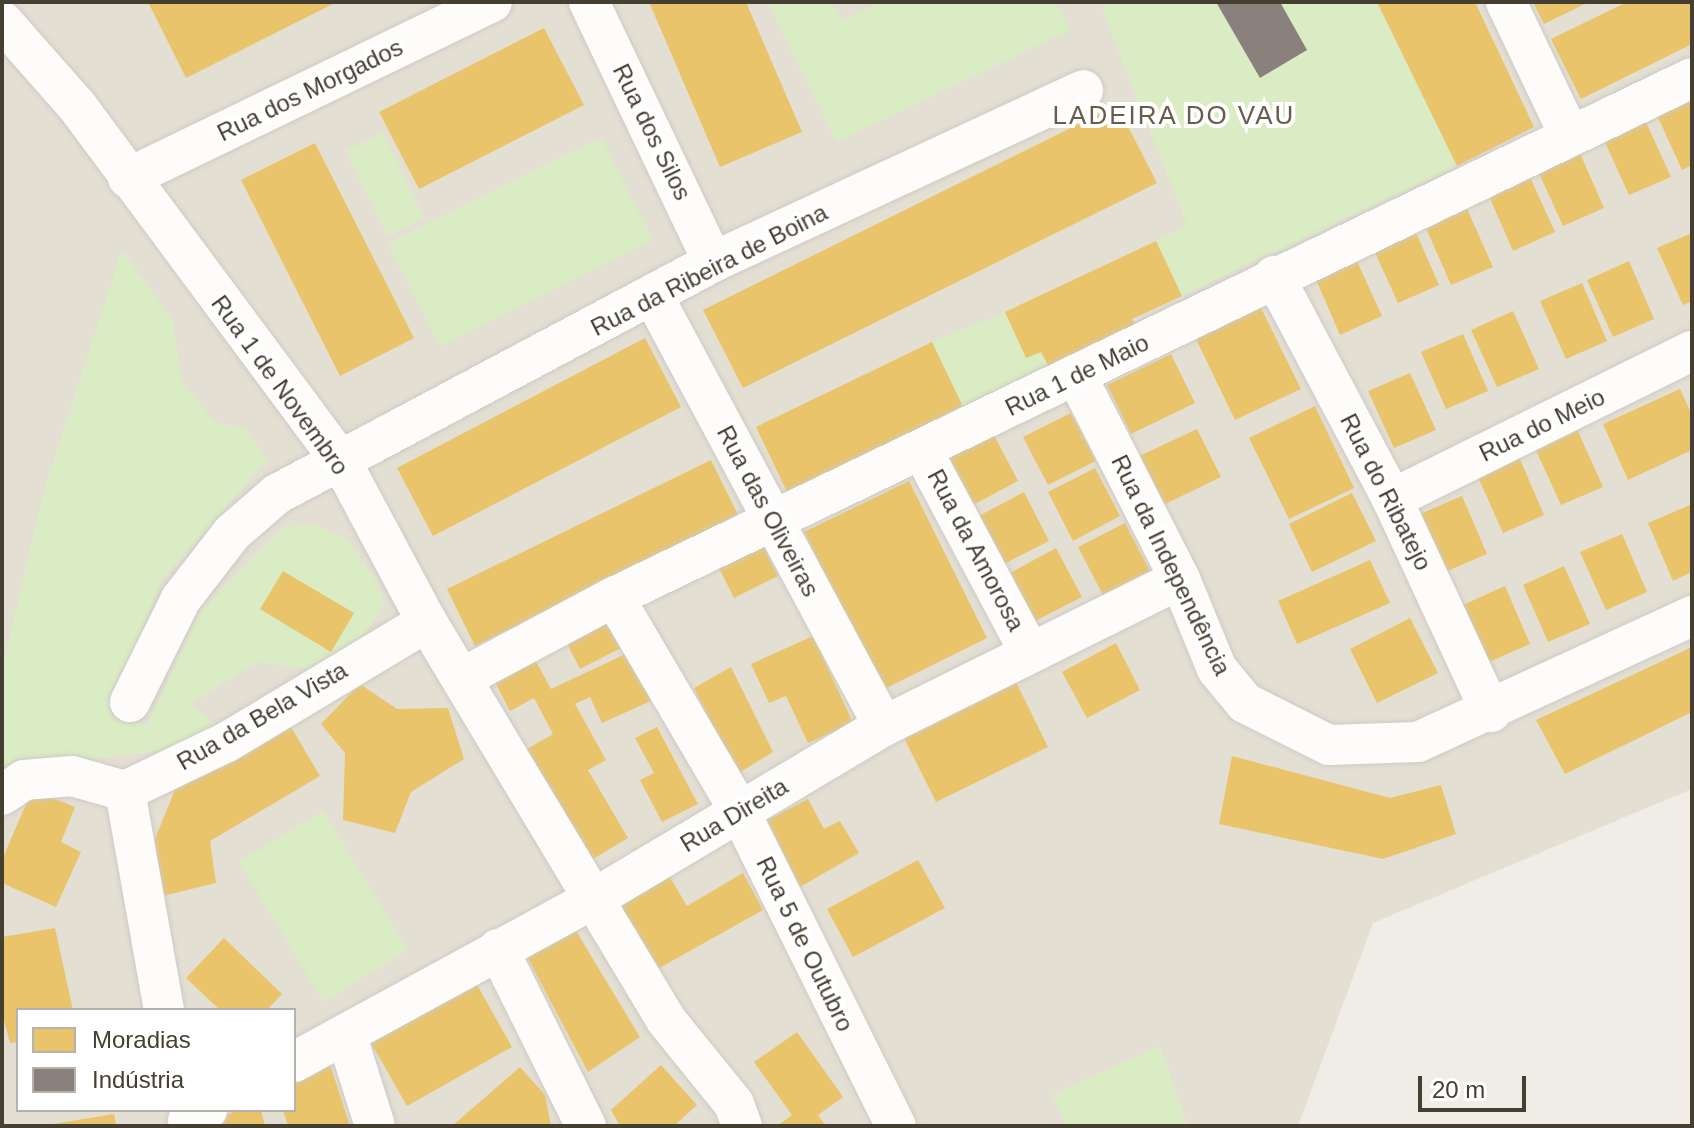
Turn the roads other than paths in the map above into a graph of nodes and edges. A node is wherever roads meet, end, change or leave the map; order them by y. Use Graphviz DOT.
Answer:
graph roads {
  1 [pos="492,2"];
  2 [pos="589,2"];
  3 [pos="1506,2"];
  4 [pos="2,21"];
  5 [pos="1692,78"];
  6 [pos="1083,90"];
  7 [pos="1568,132"];
  8 [pos="128,178"];
  9 [pos="713,262"];
  10 [pos="1274,276"];
  11 [pos="653,296"];
  12 [pos="1692,351"];
  13 [pos="1077,377"];
  14 [pos="922,450"];
  15 [pos="342,463"];
  16 [pos="1392,499"];
  17 [pos="772,521"];
  18 [pos="1180,579"];
  19 [pos="614,597"];
  20 [pos="1692,616"];
  21 [pos="427,622"];
  22 [pos="1029,651"];
  23 [pos="464,677"];
  24 [pos="130,702"];
  25 [pos="1491,712"];
  26 [pos="884,726"];
  27 [pos="125,791"];
  28 [pos="2,795"];
  29 [pos="740,812"];
  30 [pos="595,898"];
  31 [pos="498,949"];
  32 [pos="164,1008"];
  33 [pos="346,1034"];
  34 [pos="296,1061"];
  35 [pos="375,1126"];
  36 [pos="586,1126"];
  37 [pos="742,1126"];
  38 [pos="896,1126"];
  1 -- 8 [label="street, Rua dos Morgados"];
  2 -- 9 [label="street, Rua dos Silos"];
  3 -- 7 [label="street"];
  4 -- 8 [label="street, Rua 1 de Novembro"];
  5 -- 7 [label="street, Rua 1 de Maio"];
  6 -- 9 [label="street, Rua da Ribeira de Boina"];
  7 -- 10 [label="street, Rua 1 de Maio"];
  8 -- 15 [label="street, Rua 1 de Novembro"];
  9 -- 11 [label="street, Rua da Ribeira de Boina"];
  10 -- 13 [label="street, Rua 1 de Maio"];
  10 -- 16 [label="street, Rua do Ribatejo"];
  11 -- 15 [label="street, Rua da Ribeira de Boina"];
  11 -- 17 [label="street, Rua das Oliveiras"];
  12 -- 16 [label="street, Rua do Meio"];
  13 -- 14 [label="street, Rua 1 de Maio"];
  13 -- 18 [label="street, Rua da Independência"];
  14 -- 17 [label="street, Rua 1 de Maio"];
  14 -- 22 [label="street, Rua da Amorosa"];
  15 -- 21 [label="street, Rua 1 de Novembro"];
  15 -- 24 [label="street, Rua da Ribeira de Boina"];
  16 -- 25 [label="street, Rua do Ribatejo"];
  17 -- 19 [label="street, Rua 1 de Maio"];
  17 -- 26 [label="street, Rua das Oliveiras"];
  18 -- 22 [label="street, Rua Direita"];
  18 -- 25 [label="street, Rua da Independência"];
  19 -- 23 [label="street, Rua 1 de Maio"];
  19 -- 29 [label="street, Rua 5 de Outubro"];
  20 -- 25 [label="street, Rua da Independência"];
  21 -- 23 [label="street, Rua 1 de Novembro"];
  21 -- 27 [label="street, Rua da Bela Vista"];
  22 -- 26 [label="street, Rua Direita"];
  23 -- 30 [label="street, Rua 1 de Novembro"];
  26 -- 29 [label="street, Rua Direita"];
  27 -- 28 [label="street"];
  27 -- 32 [label="street"];
  29 -- 30 [label="street, Rua Direita"];
  29 -- 38 [label="street, Rua 5 de Outubro"];
  30 -- 31 [label="street, Rua Direita"];
  30 -- 37 [label="street, Rua 1 de Novembro"];
  31 -- 33 [label="street, Rua Direita"];
  31 -- 36 [label="street"];
  33 -- 34 [label="street, Rua Direita"];
  33 -- 35 [label="street"];
}
